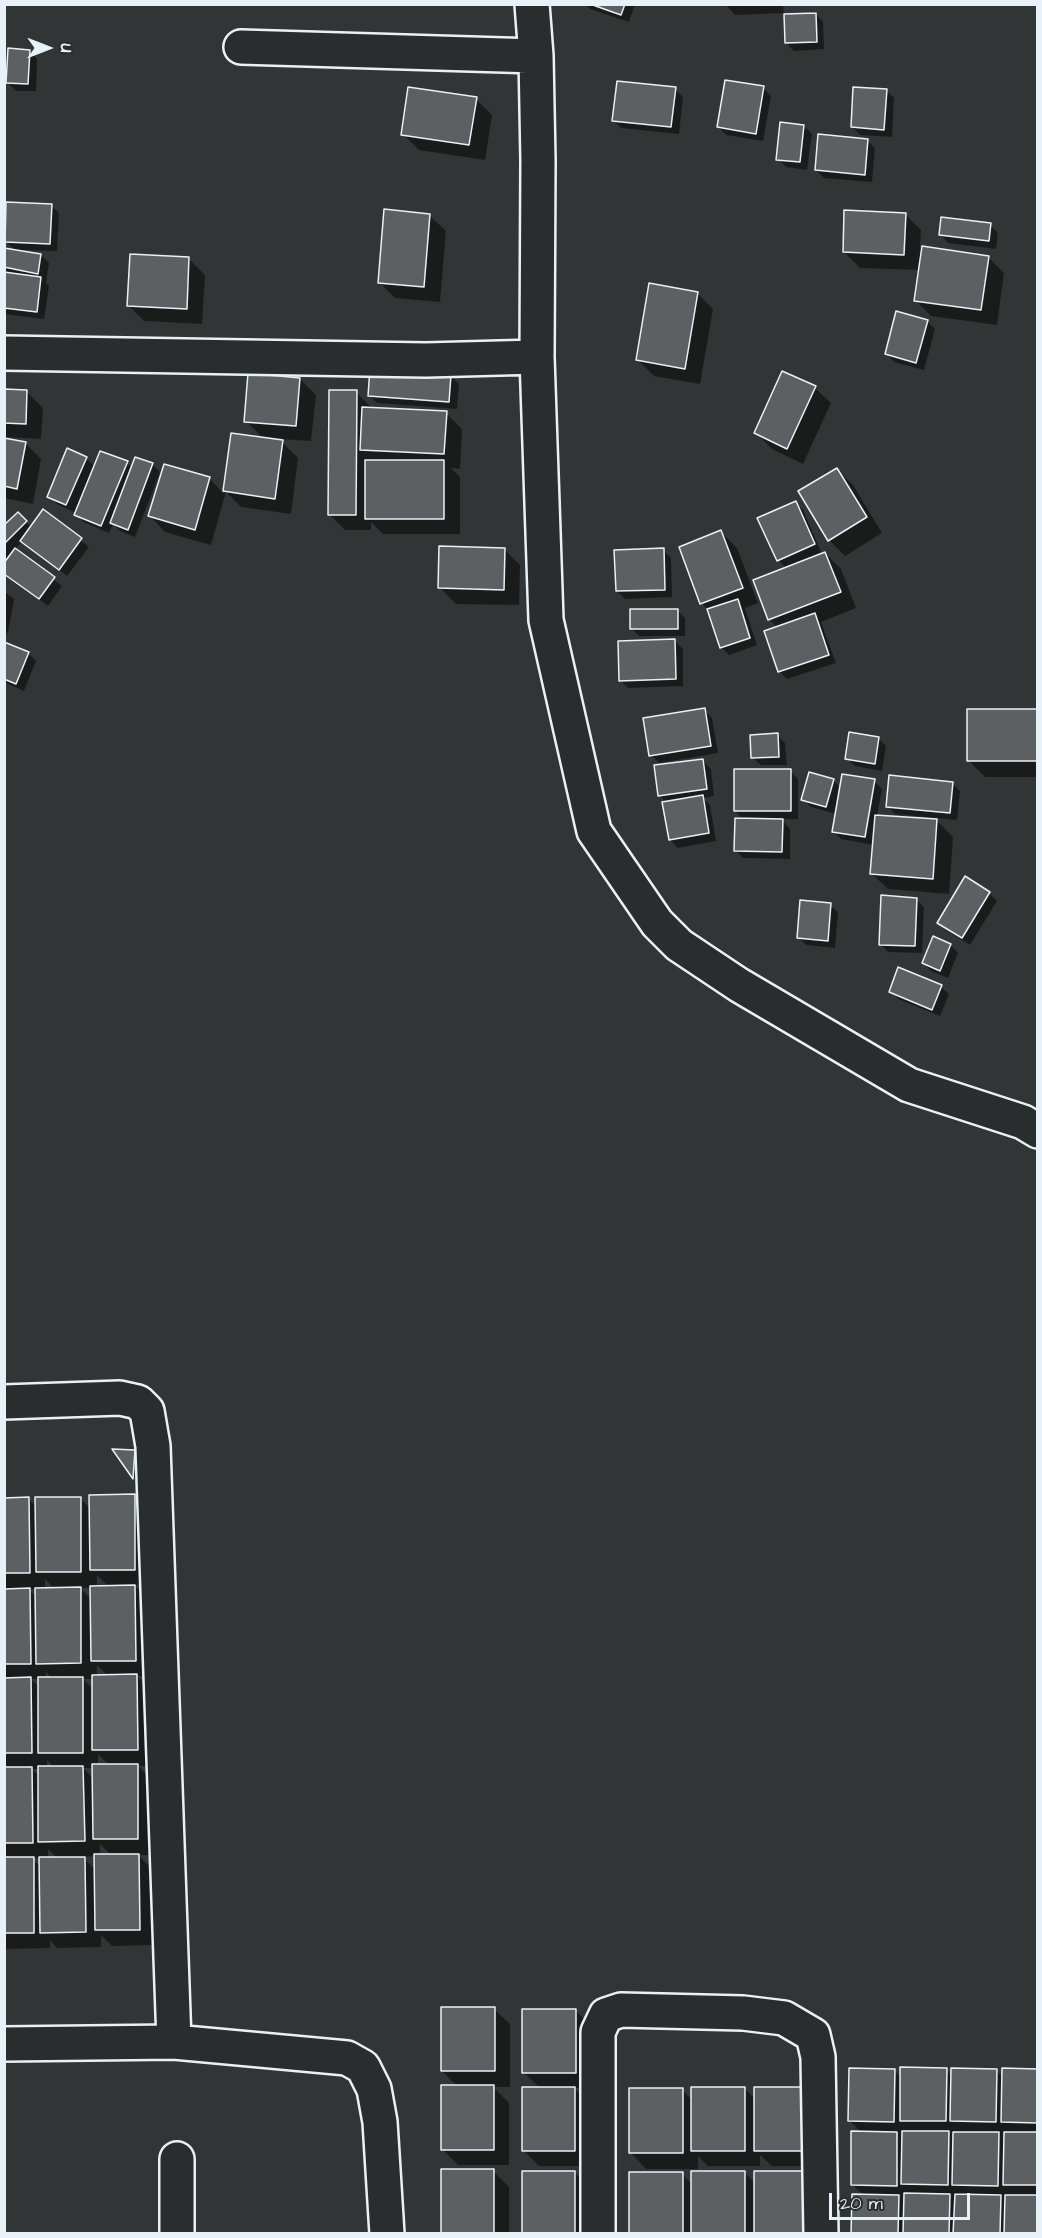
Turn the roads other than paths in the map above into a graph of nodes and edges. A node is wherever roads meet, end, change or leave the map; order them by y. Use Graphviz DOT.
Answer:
graph roads {
  1 [pos="532,4"];
  2 [pos="241,47"];
  3 [pos="536,56"];
  4 [pos="4,353"];
  5 [pos="537,357"];
  6 [pos="1038,1131"];
  7 [pos="4,1402"];
  8 [pos="174,2042"];
  9 [pos="4,2044"];
  10 [pos="177,2159"];
  11 [pos="177,2234"];
  12 [pos="387,2234"];
  13 [pos="598,2234"];
  14 [pos="821,2234"];
  1 -- 3 [label="street"];
  2 -- 3 [label="street"];
  3 -- 5 [label="street"];
  4 -- 5 [label="street"];
  5 -- 6 [label="street"];
  7 -- 8 [label="street"];
  8 -- 9 [label="street"];
  8 -- 12 [label="street"];
  10 -- 11 [label="street"];
  13 -- 14 [label="street"];
}
